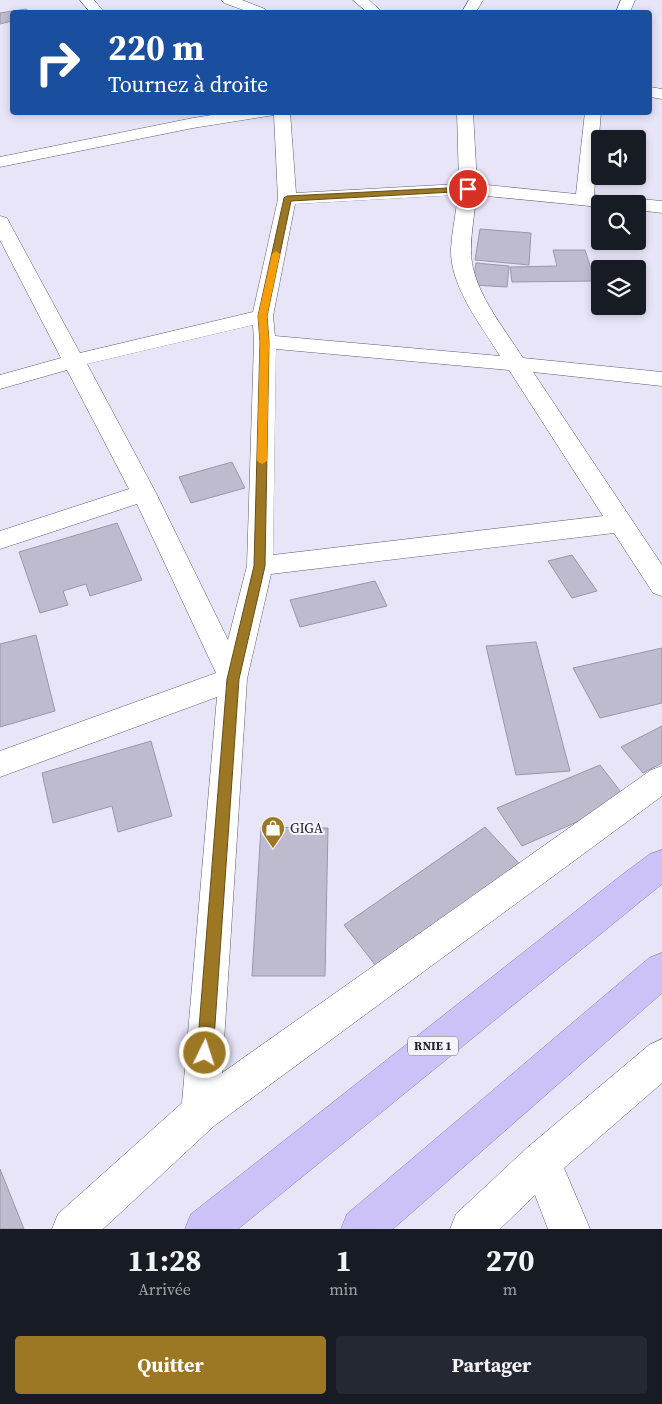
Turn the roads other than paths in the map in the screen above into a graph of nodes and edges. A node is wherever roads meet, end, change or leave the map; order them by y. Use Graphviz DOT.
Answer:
graph roads {
  1 [pos="87,0"];
  2 [pos="229,0"];
  3 [pos="360,0"];
  4 [pos="95,10"];
  5 [pos="255,10"];
  6 [pos="372,10"];
  7 [pos="228,115"];
  8 [pos="282,115"];
  9 [pos="465,115"];
  10 [pos="593,115"];
  11 [pos="188,118"];
  12 [pos="0,162"];
  13 [pos="468,189"];
  14 [pos="287,198"];
  15 [pos="585,199"];
  16 [pos="591,200"];
  17 [pos="646,206"];
  18 [pos="662,207"];
  19 [pos="0,222"];
  20 [pos="9,258"];
  21 [pos="264,329"];
  22 [pos="73,361"];
  23 [pos="516,364"];
  24 [pos="662,379"];
  25 [pos="0,382"];
  26 [pos="144,493"];
  27 [pos="619,523"];
  28 [pos="0,540"];
  29 [pos="260,566"];
  30 [pos="662,586"];
  31 [pos="233,679"];
  32 [pos="0,764"];
  33 [pos="662,779"];
  34 [pos="662,865"];
  35 [pos="662,970"];
  36 [pos="662,1058"];
  37 [pos="200,1112"];
  38 [pos="542,1161"];
  39 [pos="73,1229"];
  40 [pos="206,1229"];
  41 [pos="362,1229"];
  42 [pos="471,1229"];
  43 [pos="569,1229"];
  1 -- 4 [label="street"];
  2 -- 5 [label="street"];
  3 -- 6 [label="street"];
  7 -- 11 [label="street"];
  8 -- 14 [label="street"];
  9 -- 13 [label="street"];
  10 -- 15 [label="street"];
  11 -- 12 [label="street"];
  13 -- 14 [label="street"];
  13 -- 15 [label="street"];
  13 -- 23 [label="street"];
  14 -- 21 [label="street"];
  15 -- 16 [label="street"];
  17 -- 18 [label="street"];
  19 -- 20 [label="street"];
  20 -- 22 [label="street"];
  21 -- 22 [label="street"];
  21 -- 23 [label="street"];
  21 -- 29 [label="street"];
  22 -- 25 [label="street"];
  22 -- 26 [label="street"];
  23 -- 24 [label="street"];
  23 -- 27 [label="street"];
  26 -- 28 [label="street"];
  26 -- 31 [label="street"];
  27 -- 29 [label="street"];
  27 -- 30 [label="street"];
  29 -- 31 [label="street"];
  31 -- 32 [label="street"];
  31 -- 37 [label="street"];
  33 -- 37 [label="street"];
  34 -- 40 [label="highway, RNIE 1"];
  35 -- 41 [label="highway"];
  36 -- 38 [label="street"];
  37 -- 39 [label="street"];
  38 -- 42 [label="street"];
  38 -- 43 [label="street"];
}
